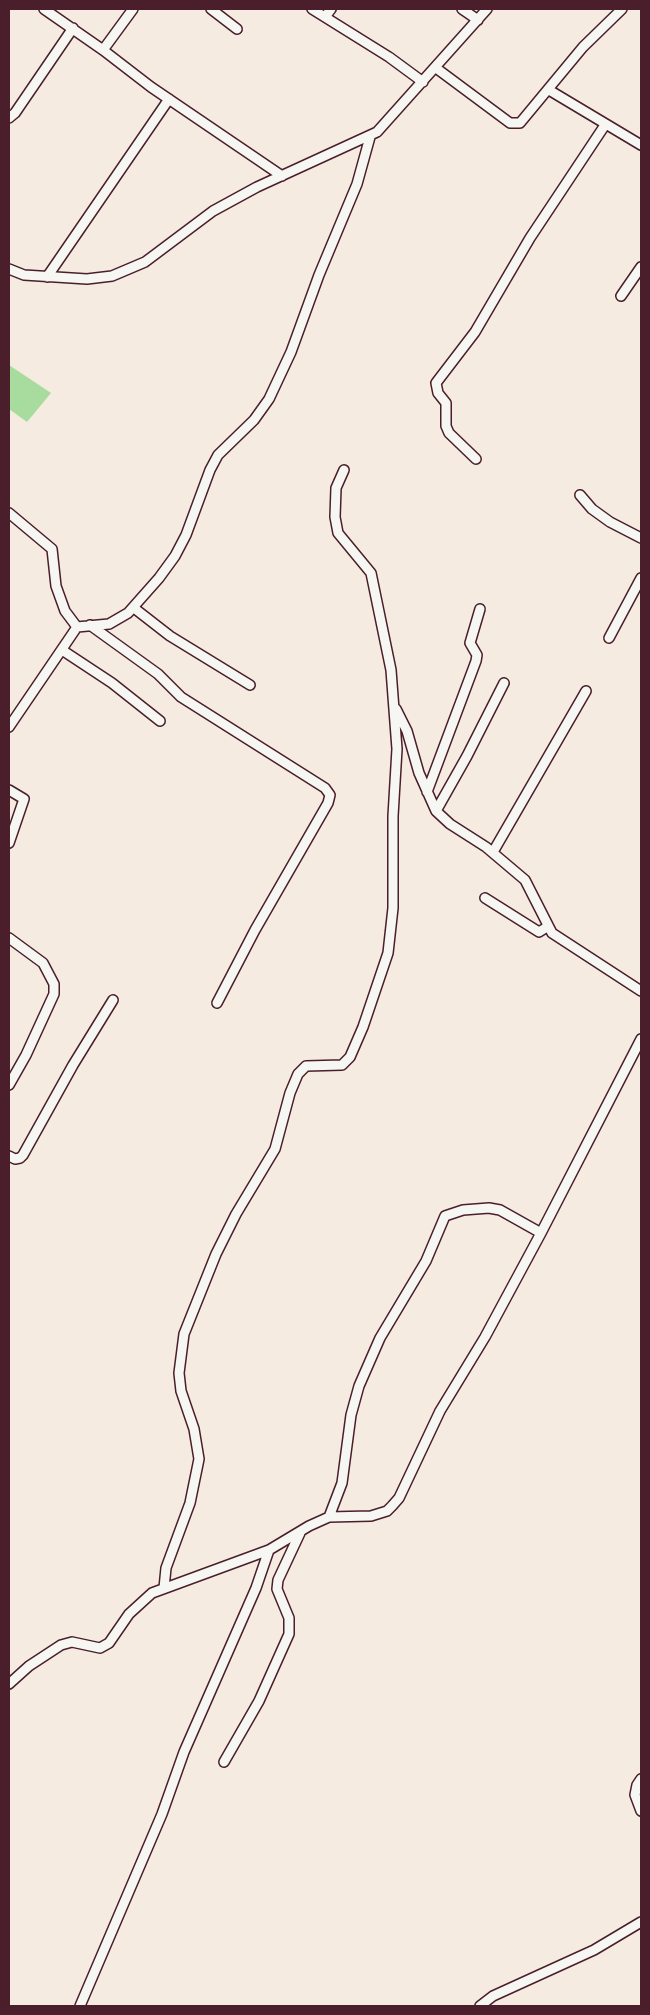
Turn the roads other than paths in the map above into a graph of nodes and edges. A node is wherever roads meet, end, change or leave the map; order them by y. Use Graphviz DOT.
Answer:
graph roads {
  1 [pos="44,9"];
  2 [pos="133,9"];
  3 [pos="211,9"];
  4 [pos="312,9"];
  5 [pos="331,9"];
  6 [pos="462,9"];
  7 [pos="487,9"];
  8 [pos="622,9"];
  9 [pos="325,17"];
  10 [pos="478,20"];
  11 [pos="73,28"];
  12 [pos="236,29"];
  13 [pos="103,50"];
  14 [pos="436,68"];
  15 [pos="423,82"];
  16 [pos="549,90"];
  17 [pos="169,100"];
  18 [pos="9,118"];
  19 [pos="605,125"];
  20 [pos="370,137"];
  21 [pos="641,145"];
  22 [pos="282,176"];
  23 [pos="641,267"];
  24 [pos="9,269"];
  25 [pos="47,276"];
  26 [pos="621,296"];
  27 [pos="476,459"];
  28 [pos="344,470"];
  29 [pos="580,495"];
  30 [pos="9,513"];
  31 [pos="641,538"];
  32 [pos="641,578"];
  33 [pos="134,608"];
  34 [pos="480,609"];
  35 [pos="90,625"];
  36 [pos="77,627"];
  37 [pos="609,638"];
  38 [pos="62,650"];
  39 [pos="504,682"];
  40 [pos="250,685"];
  41 [pos="586,691"];
  42 [pos="394,707"];
  43 [pos="160,721"];
  44 [pos="9,727"];
  45 [pos="9,790"];
  46 [pos="426,792"];
  47 [pos="436,811"];
  48 [pos="9,843"];
  49 [pos="493,852"];
  50 [pos="485,898"];
  51 [pos="547,927"];
  52 [pos="9,938"];
  53 [pos="641,991"];
  54 [pos="114,1000"];
  55 [pos="217,1003"];
  56 [pos="641,1038"];
  57 [pos="9,1085"];
  58 [pos="9,1156"];
  59 [pos="541,1233"];
  60 [pos="329,1517"];
  61 [pos="300,1533"];
  62 [pos="269,1550"];
  63 [pos="164,1588"];
  64 [pos="9,1684"];
  65 [pos="224,1762"];
  66 [pos="641,1779"];
  67 [pos="641,1811"];
  68 [pos="641,1922"];
  69 [pos="80,2006"];
  70 [pos="480,2006"];
  1 -- 11 [label="street"];
  2 -- 13 [label="street"];
  3 -- 12 [label="street"];
  4 -- 9 [label="street"];
  5 -- 9 [label="street"];
  6 -- 10 [label="street"];
  7 -- 10 [label="street"];
  8 -- 16 [label="street"];
  9 -- 15 [label="street"];
  10 -- 14 [label="street"];
  11 -- 13 [label="street"];
  11 -- 18 [label="street"];
  13 -- 17 [label="street"];
  14 -- 15 [label="street"];
  14 -- 16 [label="street"];
  15 -- 20 [label="street"];
  16 -- 19 [label="street"];
  17 -- 22 [label="street"];
  17 -- 25 [label="street"];
  19 -- 21 [label="street"];
  19 -- 27 [label="street"];
  20 -- 22 [label="street"];
  20 -- 33 [label="street"];
  22 -- 25 [label="street"];
  23 -- 26 [label="street"];
  24 -- 25 [label="street"];
  28 -- 42 [label="street"];
  29 -- 31 [label="street"];
  30 -- 36 [label="street"];
  32 -- 37 [label="street"];
  33 -- 35 [label="street"];
  33 -- 40 [label="street"];
  34 -- 46 [label="street"];
  35 -- 36 [label="street"];
  35 -- 55 [label="street"];
  36 -- 38 [label="street"];
  38 -- 43 [label="street"];
  38 -- 44 [label="street"];
  39 -- 47 [label="street"];
  41 -- 49 [label="street"];
  42 -- 46 [label="street"];
  42 -- 63 [label="street"];
  45 -- 48 [label="street"];
  46 -- 47 [label="street"];
  47 -- 49 [label="street"];
  49 -- 51 [label="street"];
  50 -- 51 [label="street"];
  51 -- 53 [label="street"];
  52 -- 57 [label="street"];
  54 -- 58 [label="street"];
  56 -- 59 [label="street"];
  59 -- 60 [label="street"];
  59 -- 60 [label="street"];
  60 -- 61 [label="street"];
  61 -- 62 [label="street"];
  61 -- 65 [label="street"];
  62 -- 63 [label="street"];
  62 -- 69 [label="street"];
  63 -- 64 [label="street"];
  66 -- 67 [label="street"];
  68 -- 70 [label="street"];
}
